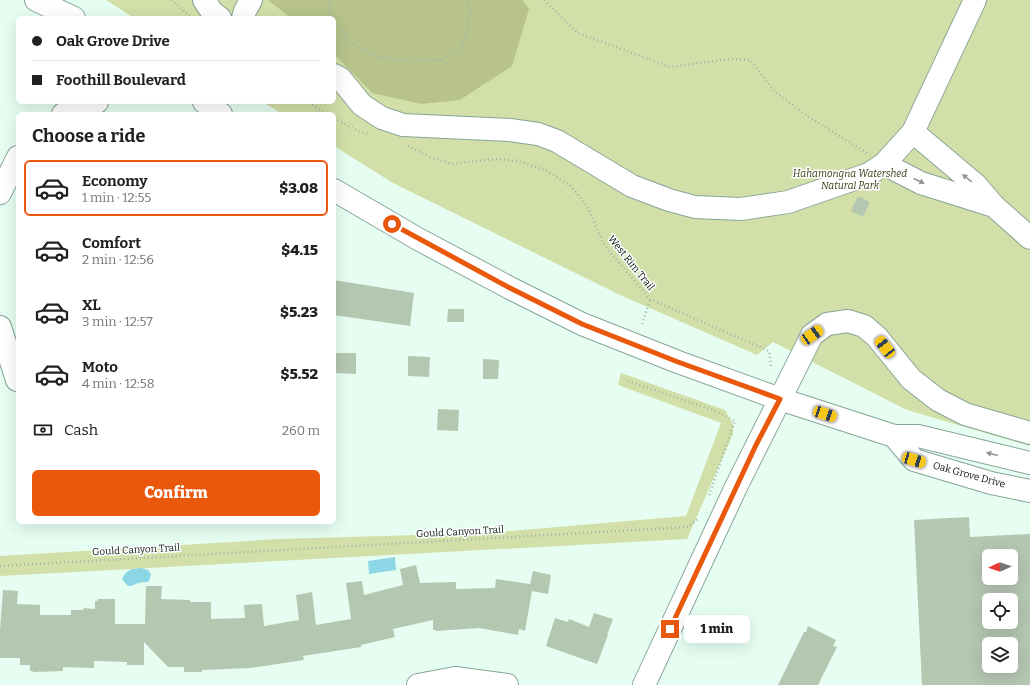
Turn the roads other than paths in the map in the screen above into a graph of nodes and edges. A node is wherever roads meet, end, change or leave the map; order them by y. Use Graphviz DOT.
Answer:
graph roads {
  1 [pos="36,0"];
  2 [pos="204,0"];
  3 [pos="250,0"];
  4 [pos="975,0"];
  5 [pos="70,16"];
  6 [pos="217,16"];
  7 [pos="244,16"];
  8 [pos="336,76"];
  9 [pos="91,104"];
  10 [pos="207,104"];
  11 [pos="69,112"];
  12 [pos="218,112"];
  13 [pos="913,132"];
  14 [pos="16,161"];
  15 [pos="884,164"];
  16 [pos="336,191"];
  17 [pos="0,193"];
  18 [pos="994,206"];
  19 [pos="1030,238"];
  20 [pos="0,327"];
  21 [pos="12,383"];
  22 [pos="780,399"];
  23 [pos="1030,433"];
  24 [pos="894,436"];
  25 [pos="1030,463"];
  26 [pos="1030,491"];
  27 [pos="425,684"];
  28 [pos="507,685"];
  29 [pos="644,685"];
  1 -- 5 [label="main road"];
  2 -- 6 [label="main road"];
  3 -- 7 [label="main road"];
  4 -- 13 [label="main road"];
  8 -- 15 [label="main road"];
  9 -- 11 [label="main road"];
  10 -- 12 [label="main road"];
  13 -- 15 [label="main road"];
  18 -- 13 [label="main road, one-way"];
  14 -- 17 [label="main road"];
  15 -- 18 [label="main road, one-way"];
  16 -- 22 [label="main road"];
  18 -- 19 [label="main road"];
  20 -- 21 [label="main road"];
  22 -- 23 [label="main road"];
  22 -- 24 [label="main road"];
  22 -- 29 [label="main road"];
  25 -- 24 [label="main road, one-way"];
  24 -- 26 [label="main road, Oak Grove Drive"];
  27 -- 28 [label="main road"];
}
